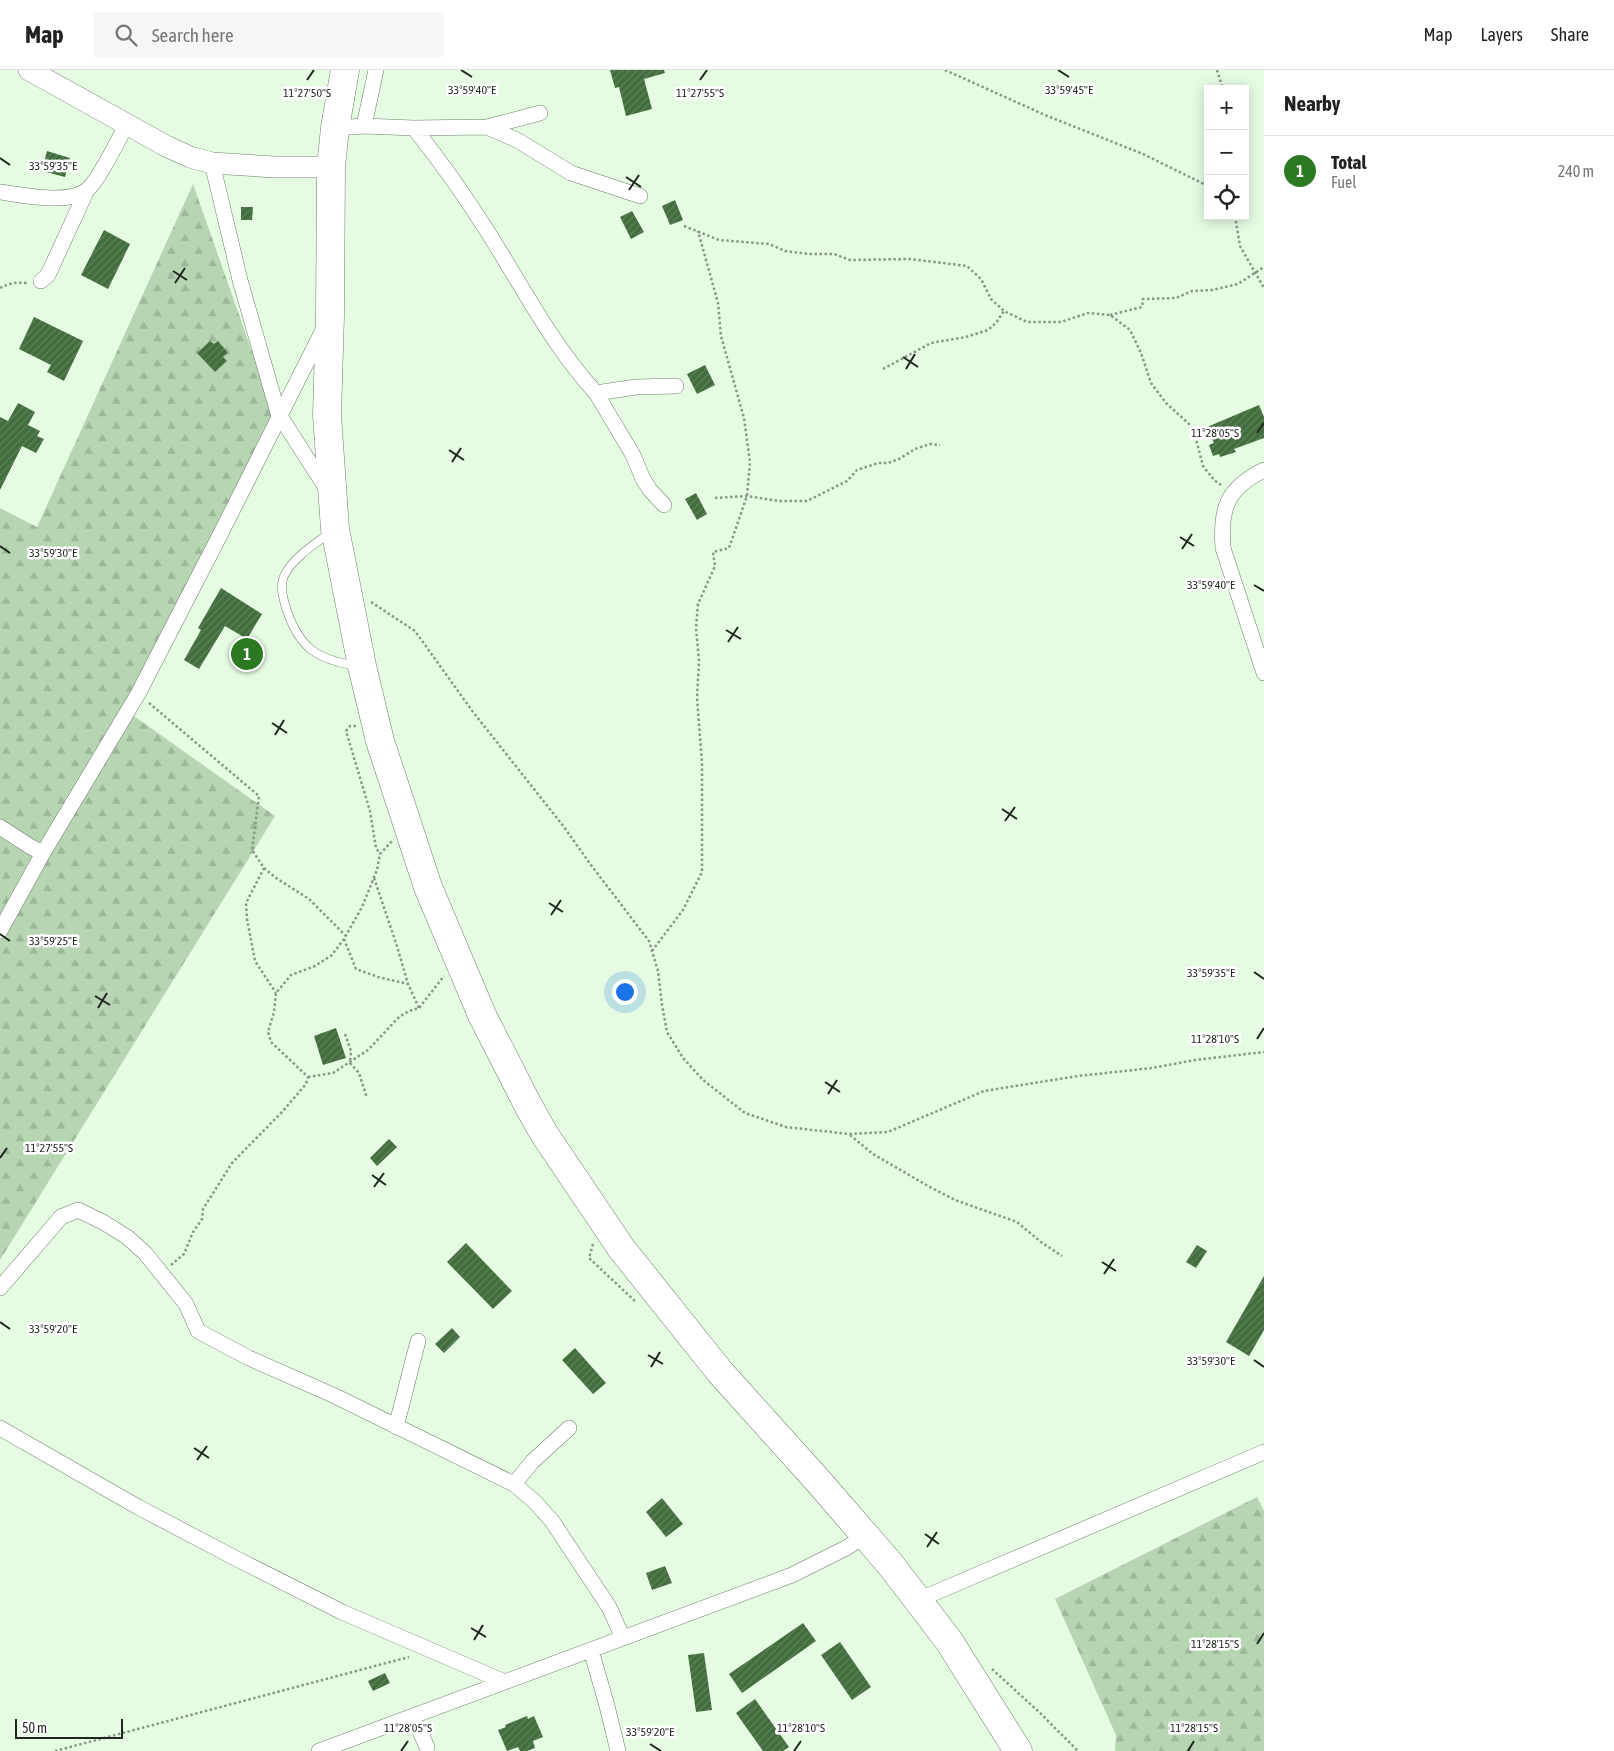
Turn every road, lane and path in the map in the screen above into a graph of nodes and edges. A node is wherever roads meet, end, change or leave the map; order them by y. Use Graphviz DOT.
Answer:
graph roads {
  1 [pos="29,70"];
  2 [pos="345,70"];
  3 [pos="376,70"];
  4 [pos="945,70"];
  5 [pos="1217,70"];
  6 [pos="1221,85"];
  7 [pos="540,113"];
  8 [pos="127,124"];
  9 [pos="364,126"];
  10 [pos="487,126"];
  11 [pos="335,128"];
  12 [pos="414,128"];
  13 [pos="212,163"];
  14 [pos="331,167"];
  15 [pos="1204,184"];
  16 [pos="87,190"];
  17 [pos="0,192"];
  18 [pos="640,196"];
  19 [pos="1235,220"];
  20 [pos="684,226"];
  21 [pos="698,231"];
  22 [pos="1264,267"];
  23 [pos="1255,272"];
  24 [pos="41,281"];
  25 [pos="0,288"];
  26 [pos="1264,288"];
  27 [pos="1004,311"];
  28 [pos="1110,314"];
  29 [pos="330,315"];
  30 [pos="883,369"];
  31 [pos="676,386"];
  32 [pos="596,393"];
  33 [pos="279,416"];
  34 [pos="940,445"];
  35 [pos="1264,470"];
  36 [pos="1233,492"];
  37 [pos="746,496"];
  38 [pos="715,498"];
  39 [pos="333,499"];
  40 [pos="664,505"];
  41 [pos="335,529"];
  42 [pos="347,587"];
  43 [pos="362,666"];
  44 [pos="1264,673"];
  45 [pos="138,694"];
  46 [pos="380,741"];
  47 [pos="406,821"];
  48 [pos="0,827"];
  49 [pos="44,853"];
  50 [pos="380,854"];
  51 [pos="264,868"];
  52 [pos="374,877"];
  53 [pos="0,931"];
  54 [pos="345,938"];
  55 [pos="652,951"];
  56 [pos="446,973"];
  57 [pos="408,984"];
  58 [pos="276,993"];
  59 [pos="419,1008"];
  60 [pos="345,1034"];
  61 [pos="1264,1052"];
  62 [pos="350,1063"];
  63 [pos="308,1077"];
  64 [pos="367,1098"];
  65 [pos="849,1134"];
  66 [pos="1062,1256"];
  67 [pos="162,1276"];
  68 [pos="0,1288"];
  69 [pos="418,1341"];
  70 [pos="0,1428"];
  71 [pos="396,1428"];
  72 [pos="569,1428"];
  73 [pos="1264,1452"];
  74 [pos="514,1484"];
  75 [pos="865,1536"];
  76 [pos="918,1600"];
  77 [pos="622,1638"];
  78 [pos="590,1650"];
  79 [pos="434,1651"];
  80 [pos="992,1669"];
  81 [pos="505,1682"];
  82 [pos="413,1716"];
  83 [pos="427,1747"];
  84 [pos="55,1751"];
  85 [pos="319,1751"];
  86 [pos="618,1751"];
  87 [pos="1018,1751"];
  88 [pos="1078,1751"];
  1 -- 8 [label="street"];
  2 -- 11 [label="highway"];
  3 -- 9 [label="street"];
  4 -- 15 [label="path"];
  5 -- 6 [label="path"];
  7 -- 10 [label="street"];
  8 -- 13 [label="street"];
  8 -- 16 [label="street"];
  9 -- 11 [label="street"];
  9 -- 12 [label="street"];
  10 -- 12 [label="street"];
  10 -- 18 [label="street"];
  11 -- 14 [label="highway"];
  12 -- 32 [label="street"];
  13 -- 14 [label="street"];
  13 -- 33 [label="street"];
  14 -- 29 [label="highway"];
  16 -- 17 [label="street"];
  16 -- 24 [label="street"];
  19 -- 23 [label="path"];
  20 -- 21 [label="path"];
  21 -- 27 [label="path"];
  21 -- 37 [label="path"];
  22 -- 23 [label="path"];
  23 -- 26 [label="path"];
  23 -- 28 [label="path"];
  24 -- 25 [label="path"];
  27 -- 28 [label="path"];
  27 -- 30 [label="path"];
  28 -- 36 [label="path"];
  29 -- 33 [label="street"];
  29 -- 39 [label="highway"];
  31 -- 32 [label="street"];
  32 -- 40 [label="street"];
  33 -- 39 [label="street"];
  33 -- 45 [label="street"];
  34 -- 37 [label="path"];
  35 -- 36 [label="street"];
  36 -- 44 [label="street"];
  37 -- 38 [label="path"];
  37 -- 55 [label="path"];
  39 -- 41 [label="highway"];
  41 -- 42 [label="highway"];
  41 -- 43 [label="lane"];
  42 -- 43 [label="highway"];
  42 -- 55 [label="path"];
  43 -- 46 [label="highway"];
  45 -- 49 [label="street"];
  45 -- 51 [label="path"];
  46 -- 47 [label="highway"];
  46 -- 50 [label="path"];
  47 -- 50 [label="path"];
  47 -- 75 [label="highway"];
  48 -- 49 [label="street"];
  49 -- 53 [label="street"];
  50 -- 52 [label="path"];
  51 -- 54 [label="path"];
  51 -- 58 [label="path"];
  52 -- 54 [label="path"];
  52 -- 57 [label="path"];
  54 -- 57 [label="path"];
  54 -- 58 [label="path"];
  55 -- 65 [label="path"];
  56 -- 59 [label="path"];
  57 -- 59 [label="path"];
  58 -- 63 [label="path"];
  59 -- 62 [label="path"];
  60 -- 62 [label="path"];
  61 -- 65 [label="path"];
  62 -- 63 [label="path"];
  62 -- 64 [label="path"];
  63 -- 67 [label="path"];
  65 -- 66 [label="path"];
  67 -- 68 [label="street"];
  67 -- 71 [label="street"];
  69 -- 71 [label="street"];
  70 -- 79 [label="street"];
  71 -- 74 [label="street"];
  72 -- 74 [label="street"];
  73 -- 76 [label="street"];
  74 -- 77 [label="street"];
  75 -- 76 [label="highway"];
  75 -- 77 [label="street"];
  76 -- 87 [label="highway"];
  77 -- 78 [label="street"];
  78 -- 81 [label="street"];
  78 -- 86 [label="street"];
  79 -- 81 [label="street"];
  79 -- 84 [label="path"];
  80 -- 88 [label="path"];
  81 -- 82 [label="street"];
  82 -- 83 [label="street"];
  82 -- 85 [label="street"];
}
